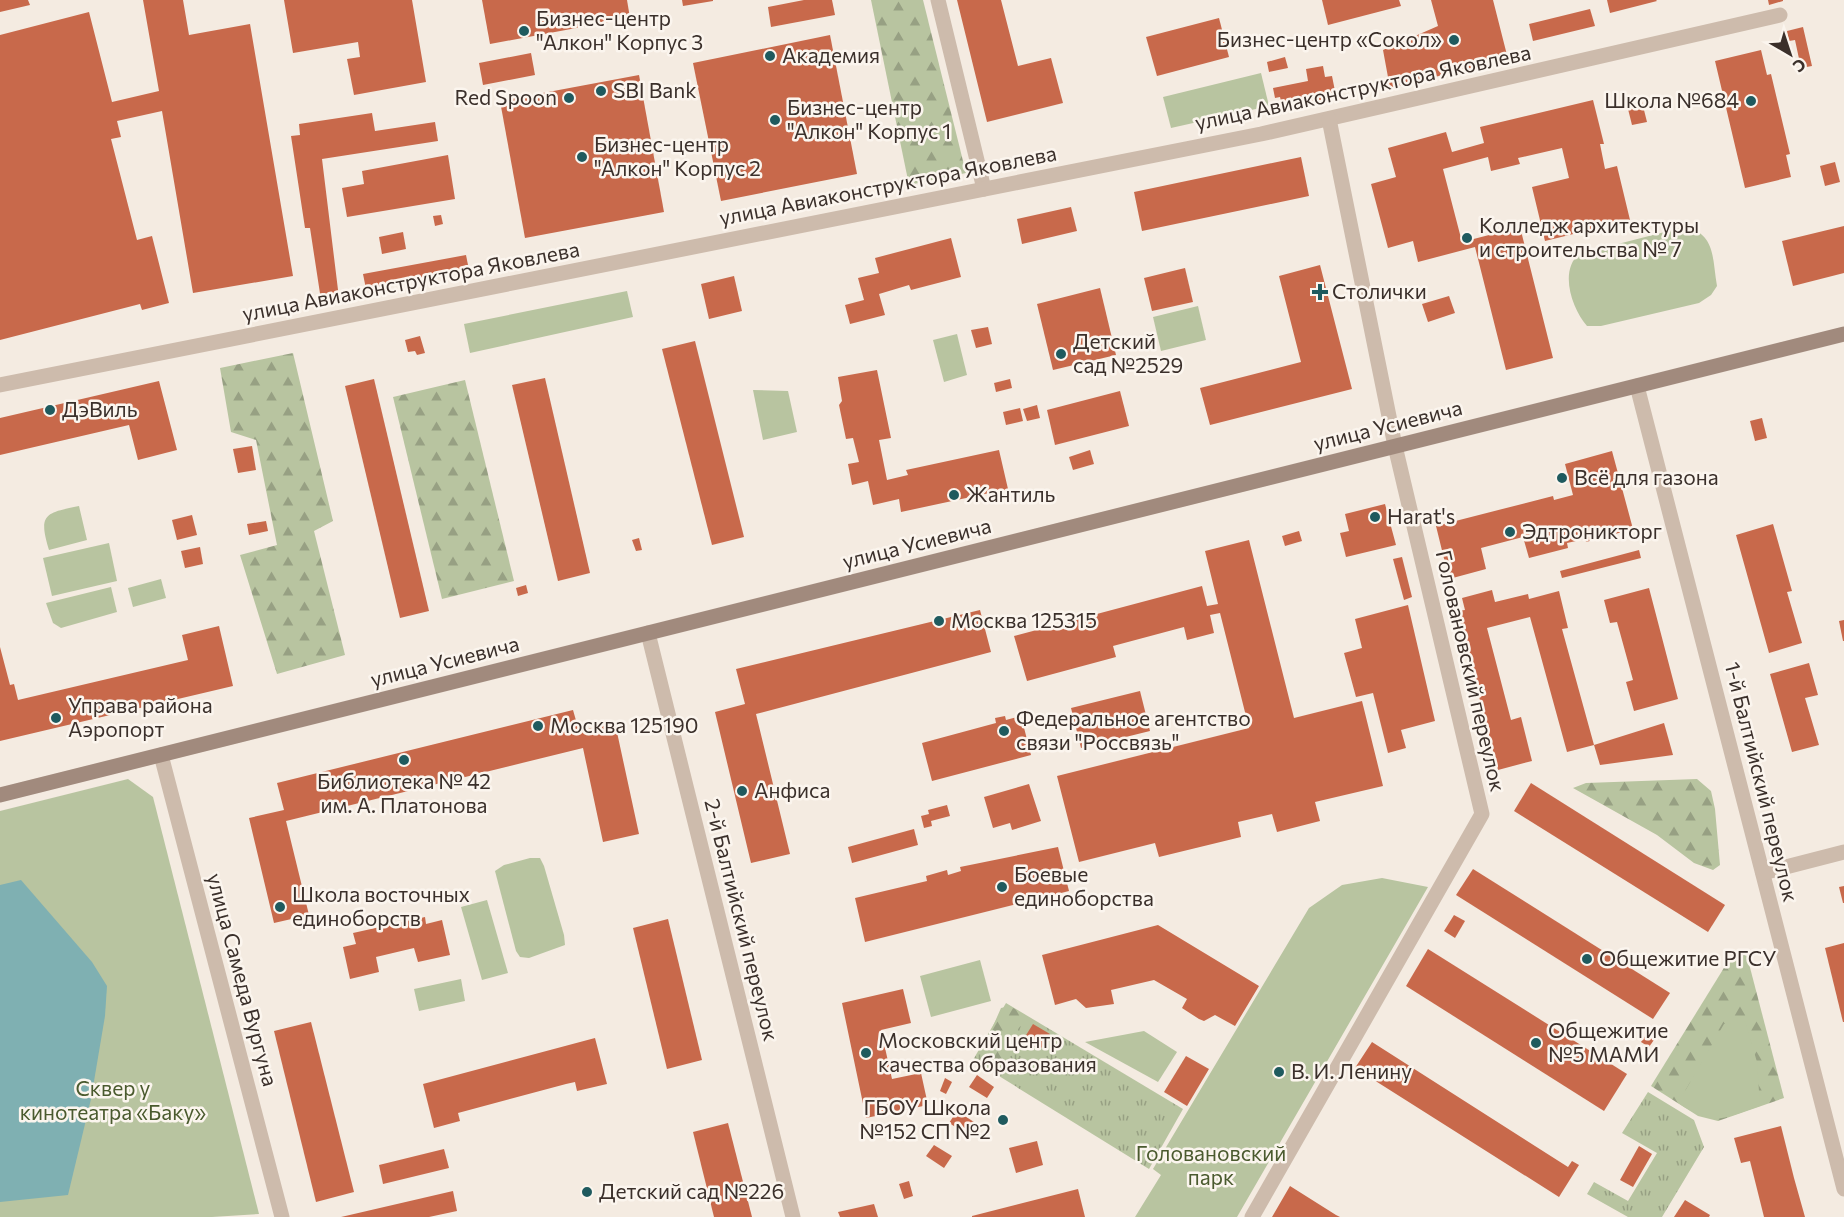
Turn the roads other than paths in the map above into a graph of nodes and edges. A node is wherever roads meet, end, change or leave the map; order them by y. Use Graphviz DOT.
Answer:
graph roads {
  1 [pos="938,0"];
  2 [pos="1780,15"];
  3 [pos="1329,119"];
  4 [pos="984,189"];
  5 [pos="1844,334"];
  6 [pos="0,385"];
  7 [pos="1637,386"];
  8 [pos="1395,447"];
  9 [pos="648,633"];
  10 [pos="161,754"];
  11 [pos="0,795"];
  12 [pos="1844,852"];
  13 [pos="1762,873"];
  14 [pos="1844,1189"];
  15 [pos="282,1217"];
  16 [pos="793,1217"];
  17 [pos="1252,1217"];
  1 -- 4 [label="street"];
  2 -- 3 [label="street, улица Авиаконструктора Яковлева"];
  3 -- 4 [label="street, улица Авиаконструктора Яковлева"];
  3 -- 8 [label="street, Головановский переулок"];
  4 -- 6 [label="street, улица Авиаконструктора Яковлева"];
  5 -- 7 [label="street, улица Усиевича"];
  7 -- 8 [label="street, улица Усиевича"];
  7 -- 13 [label="street, 1-й Балтийский переулок"];
  8 -- 9 [label="street, улица Усиевича"];
  8 -- 17 [label="street, Головановский переулок"];
  9 -- 10 [label="street, улица Усиевича"];
  9 -- 16 [label="street, 2-й Балтийский переулок"];
  10 -- 11 [label="street, улица Усиевича"];
  10 -- 15 [label="street, улица Самеда Вургуна"];
  12 -- 13 [label="street"];
  13 -- 14 [label="street, 1-й Балтийский переулок"];
}
